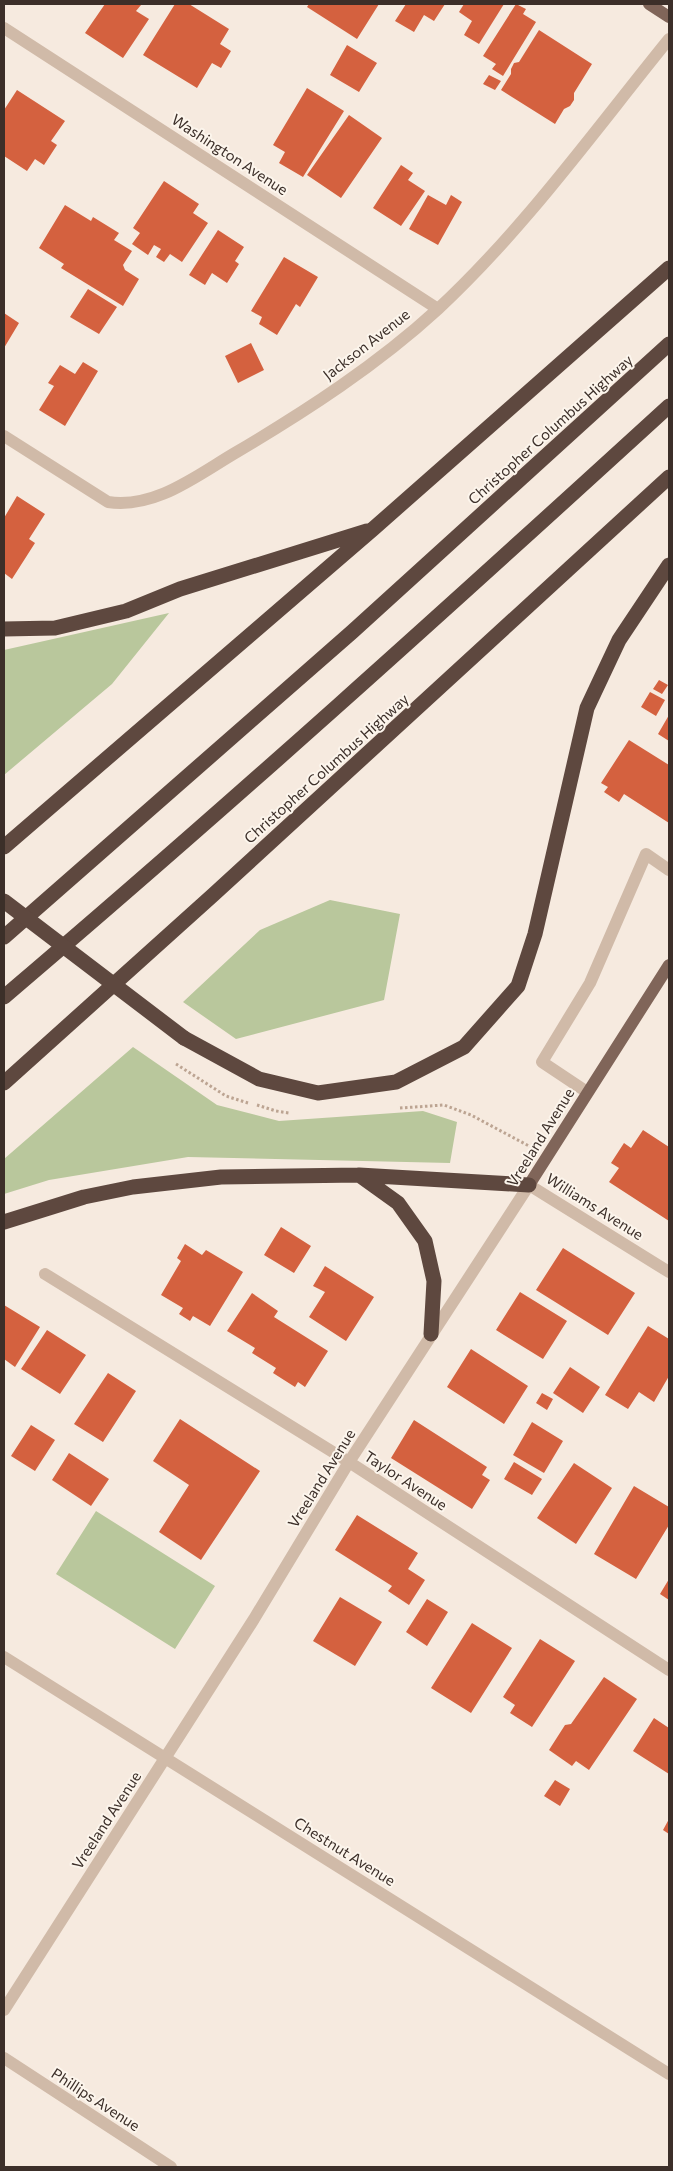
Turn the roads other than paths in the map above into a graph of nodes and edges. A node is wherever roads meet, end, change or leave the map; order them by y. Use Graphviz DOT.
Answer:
graph roads {
  1 [pos="648,4"];
  2 [pos="669,17"];
  3 [pos="4,28"];
  4 [pos="669,39"];
  5 [pos="669,268"];
  6 [pos="438,309"];
  7 [pos="669,344"];
  8 [pos="669,406"];
  9 [pos="4,436"];
  10 [pos="669,477"];
  11 [pos="373,529"];
  12 [pos="669,565"];
  13 [pos="4,629"];
  14 [pos="4,848"];
  15 [pos="669,870"];
  16 [pos="4,901"];
  17 [pos="4,937"];
  18 [pos="669,965"];
  19 [pos="4,997"];
  20 [pos="4,1083"];
  21 [pos="587,1092"];
  22 [pos="359,1174"];
  23 [pos="529,1185"];
  24 [pos="4,1222"];
  25 [pos="669,1272"];
  26 [pos="45,1274"];
  27 [pos="431,1334"];
  28 [pos="349,1462"];
  29 [pos="4,1656"];
  30 [pos="669,1670"];
  31 [pos="165,1758"];
  32 [pos="4,2010"];
  33 [pos="4,2058"];
  34 [pos="669,2074"];
  35 [pos="171,2167"];
  1 -- 2 [label="main road"];
  3 -- 6 [label="street, Washington Avenue"];
  4 -- 6 [label="street, Jackson Avenue"];
  5 -- 11 [label="highway"];
  6 -- 9 [label="street, Jackson Avenue"];
  7 -- 17 [label="highway, Christopher Columbus Highway"];
  8 -- 19 [label="highway"];
  10 -- 20 [label="highway, Christopher Columbus Highway"];
  11 -- 13 [label="highway"];
  11 -- 14 [label="highway"];
  12 -- 16 [label="highway, bridge"];
  15 -- 21 [label="street"];
  18 -- 21 [label="main road, Vreeland Avenue"];
  21 -- 23 [label="main road, Vreeland Avenue"];
  22 -- 23 [label="highway"];
  22 -- 24 [label="highway"];
  22 -- 27 [label="highway"];
  23 -- 25 [label="street, Williams Avenue"];
  23 -- 27 [label="street, Vreeland Avenue"];
  26 -- 28 [label="street, Taylor Avenue"];
  27 -- 28 [label="street, Vreeland Avenue"];
  28 -- 30 [label="street, Taylor Avenue"];
  28 -- 31 [label="street, Vreeland Avenue"];
  29 -- 31 [label="street, Chestnut Avenue"];
  31 -- 32 [label="street, Vreeland Avenue"];
  31 -- 34 [label="street, Chestnut Avenue"];
  33 -- 35 [label="street, Phillips Avenue"];
}
